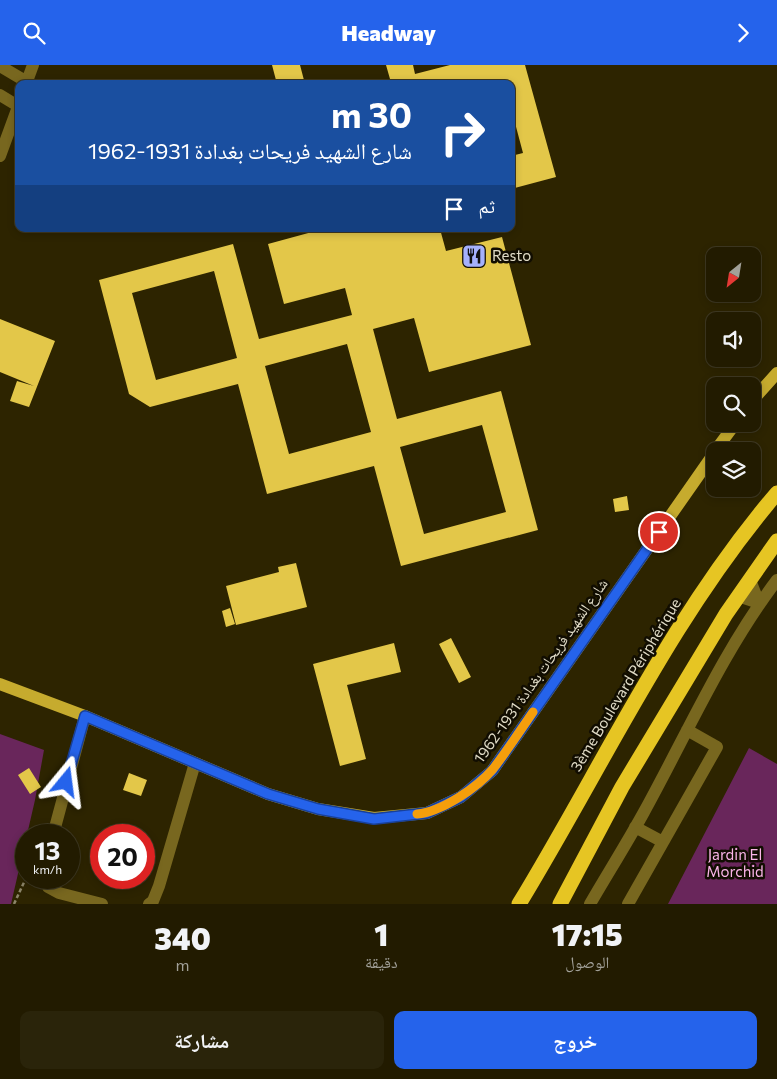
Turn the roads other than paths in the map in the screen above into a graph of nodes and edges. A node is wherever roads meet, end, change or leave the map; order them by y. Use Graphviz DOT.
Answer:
graph roads {
  1 [pos="33,65"];
  2 [pos="0,66"];
  3 [pos="21,80"];
  4 [pos="27,80"];
  5 [pos="0,95"];
  6 [pos="15,103"];
  7 [pos="15,110"];
  8 [pos="5,128"];
  9 [pos="0,154"];
  10 [pos="777,373"];
  11 [pos="761,391"];
  12 [pos="706,465"];
  13 [pos="777,493"];
  14 [pos="777,541"];
  15 [pos="750,580"];
  16 [pos="777,580"];
  17 [pos="738,596"];
  18 [pos="760,603"];
  19 [pos="0,684"];
  20 [pos="85,716"];
  21 [pos="687,730"];
  22 [pos="195,763"];
  23 [pos="56,824"];
  24 [pos="635,827"];
  25 [pos="663,842"];
  26 [pos="52,889"];
  27 [pos="102,904"];
  28 [pos="149,904"];
  29 [pos="519,904"];
  30 [pos="560,904"];
  31 [pos="590,904"];
  32 [pos="628,904"];
  1 -- 4 [label="lane"];
  2 -- 3 [label="lane"];
  5 -- 6 [label="lane"];
  7 -- 8 [label="lane"];
  8 -- 9 [label="lane"];
  10 -- 11 [label="main road"];
  12 -- 22 [label="main road, شارع الشهيد فريحات بغدادة 1931-1962"];
  13 -- 29 [label="highway, 3ème Boulevard Périphérique"];
  14 -- 15 [label="highway"];
  15 -- 17 [label="highway"];
  15 -- 18 [label="lane"];
  16 -- 18 [label="lane"];
  17 -- 18 [label="lane"];
  17 -- 30 [label="highway"];
  18 -- 21 [label="lane"];
  19 -- 20 [label="main road, شارع الشهيد فريحات بغدادة 1931-1962"];
  20 -- 22 [label="main road, شارع الشهيد فريحات بغدادة 1931-1962"];
  20 -- 23 [label="lane"];
  21 -- 24 [label="lane"];
  21 -- 25 [label="lane"];
  22 -- 28 [label="lane"];
  24 -- 25 [label="lane"];
  24 -- 31 [label="lane"];
  25 -- 32 [label="lane"];
  26 -- 27 [label="lane"];
}
